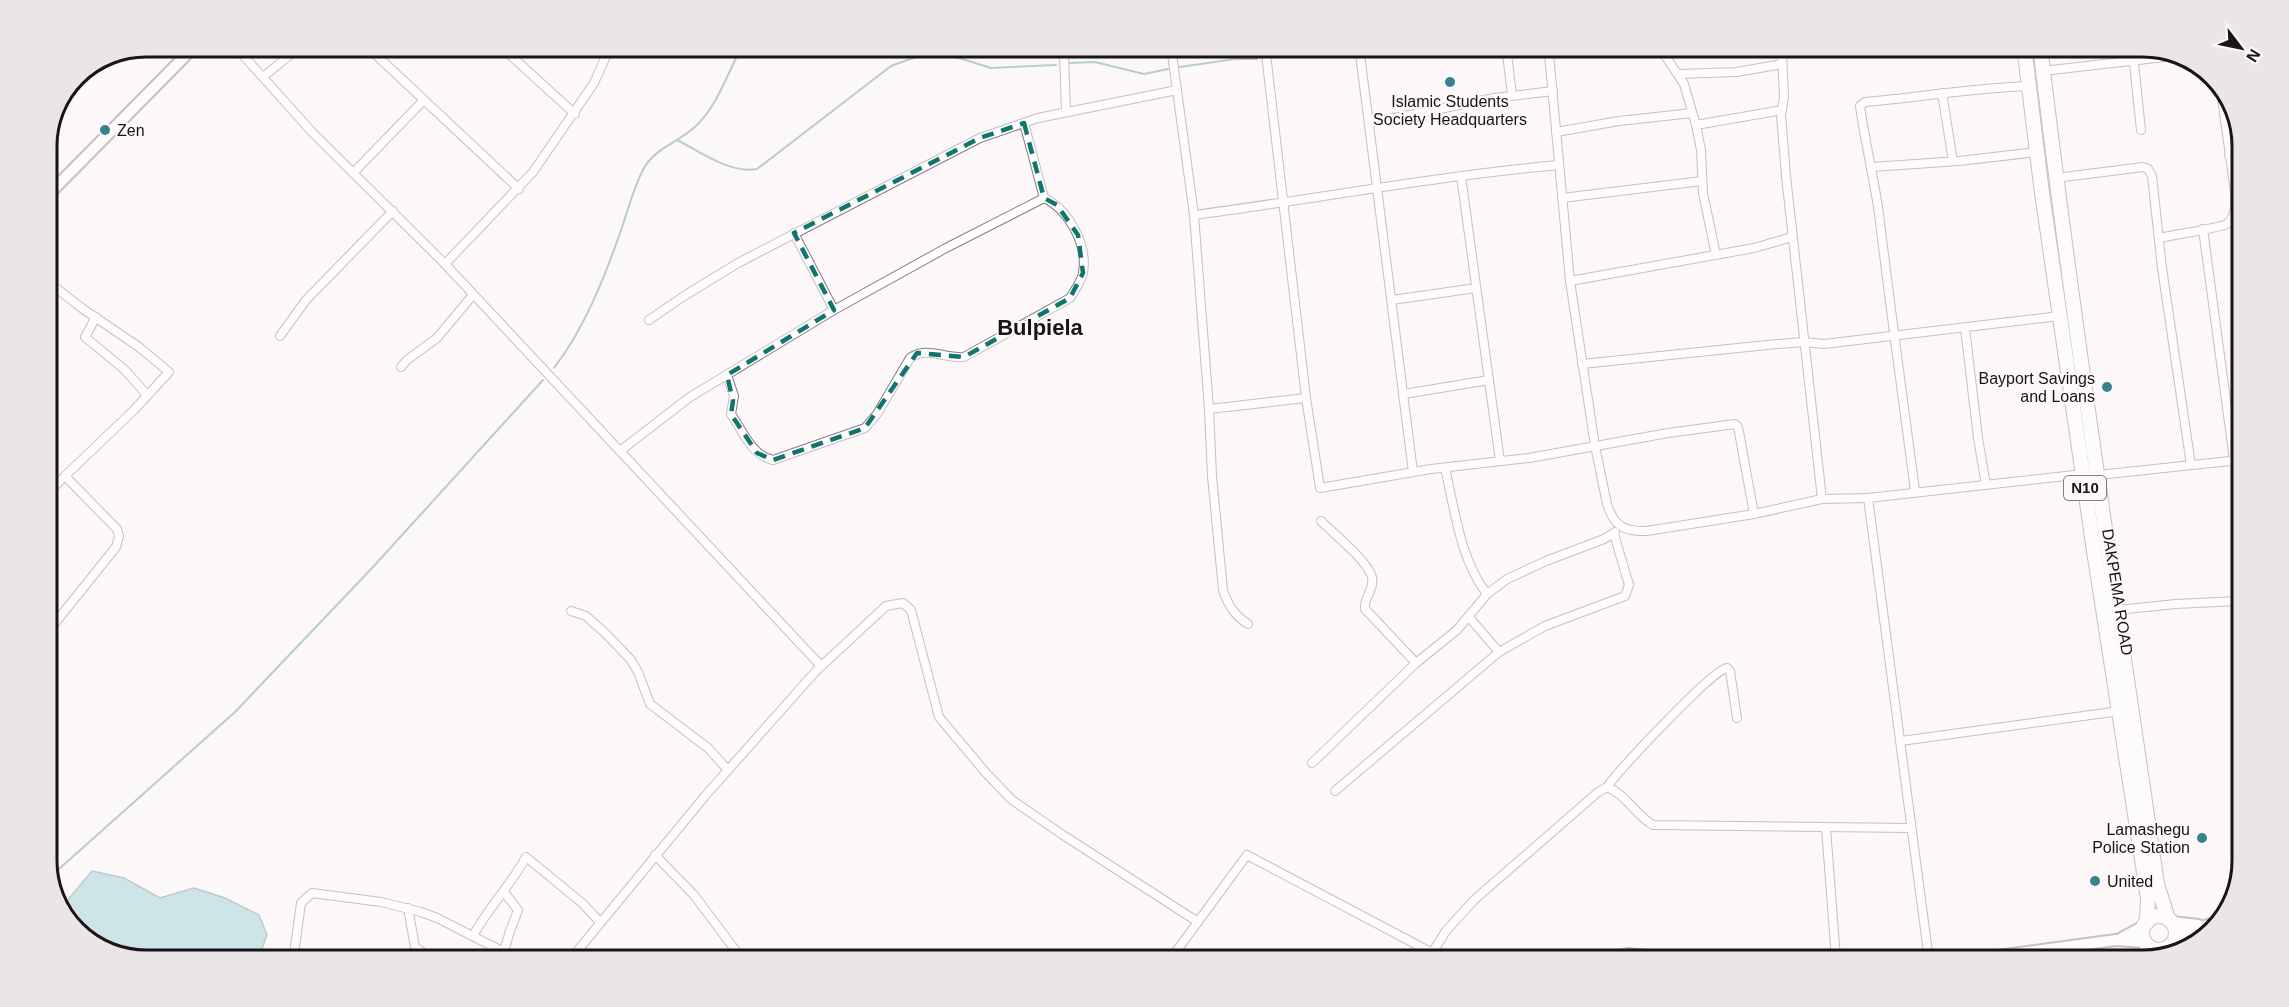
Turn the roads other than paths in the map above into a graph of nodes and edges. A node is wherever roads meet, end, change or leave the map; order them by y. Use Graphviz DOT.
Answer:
graph roads {
  1 [pos="185,57"];
  2 [pos="245,57"];
  3 [pos="287,57"];
  4 [pos="378,57"];
  5 [pos="512,57"];
  6 [pos="606,57"];
  7 [pos="1064,57"];
  8 [pos="1172,57"];
  9 [pos="1266,57"];
  10 [pos="1360,57"];
  11 [pos="1507,57"];
  12 [pos="1549,57"];
  13 [pos="1666,57"];
  14 [pos="1782,57"];
  15 [pos="2025,57"];
  16 [pos="2041,57"];
  17 [pos="2133,57"];
  18 [pos="1782,64"];
  19 [pos="2043,71"];
  20 [pos="1679,74"];
  21 [pos="263,77"];
  22 [pos="2029,86"];
  23 [pos="1177,90"];
  24 [pos="1553,91"];
  25 [pos="1942,93"];
  26 [pos="1512,95"];
  27 [pos="424,100"];
  28 [pos="2223,108"];
  29 [pos="1782,110"];
  30 [pos="1066,112"];
  31 [pos="1692,113"];
  32 [pos="574,114"];
  33 [pos="1024,123"];
  34 [pos="1370,123"];
  35 [pos="1696,125"];
  36 [pos="2141,130"];
  37 [pos="1556,132"];
  38 [pos="2037,152"];
  39 [pos="2229,155"];
  40 [pos="2232,155"];
  41 [pos="1953,161"];
  42 [pos="1559,165"];
  43 [pos="1871,166"];
  44 [pos="353,173"];
  45 [pos="1461,176"];
  46 [pos="2232,176"];
  47 [pos="2056,178"];
  48 [pos="1702,181"];
  49 [pos="57,186"];
  50 [pos="1378,187"];
  51 [pos="519,189"];
  52 [pos="1044,198"];
  53 [pos="1562,198"];
  54 [pos="1284,203"];
  55 [pos="393,211"];
  56 [pos="1194,215"];
  57 [pos="2232,216"];
  58 [pos="2203,229"];
  59 [pos="794,233"];
  60 [pos="1792,237"];
  61 [pos="2160,237"];
  62 [pos="1716,255"];
  63 [pos="445,264"];
  64 [pos="1570,281"];
  65 [pos="57,288"];
  66 [pos="1476,288"];
  67 [pos="472,296"];
  68 [pos="1392,300"];
  69 [pos="834,310"];
  70 [pos="2060,316"];
  71 [pos="96,317"];
  72 [pos="649,320"];
  73 [pos="1965,327"];
  74 [pos="280,336"];
  75 [pos="1895,336"];
  76 [pos="1804,342"];
  77 [pos="1582,364"];
  78 [pos="401,367"];
  79 [pos="727,375"];
  80 [pos="1489,380"];
  81 [pos="1404,394"];
  82 [pos="147,395"];
  83 [pos="1306,398"];
  84 [pos="1209,409"];
  85 [pos="2232,432"];
  86 [pos="1595,446"];
  87 [pos="620,451"];
  88 [pos="2232,460"];
  89 [pos="1500,462"];
  90 [pos="2191,465"];
  91 [pos="1445,468"];
  92 [pos="1413,472"];
  93 [pos="2083,474"];
  94 [pos="65,476"];
  95 [pos="2098,476"];
  96 [pos="57,484"];
  97 [pos="1986,485"];
  98 [pos="1915,491"];
  99 [pos="1868,498"];
  100 [pos="1822,499"];
  101 [pos="1754,514"];
  102 [pos="1321,521"];
  103 [pos="1620,526"];
  104 [pos="1614,534"];
  105 [pos="1487,594"];
  106 [pos="2232,601"];
  107 [pos="2117,610"];
  108 [pos="571,611"];
  109 [pos="1469,617"];
  110 [pos="57,621"];
  111 [pos="1248,624"];
  112 [pos="1499,652"];
  113 [pos="1416,663"];
  114 [pos="821,666"];
  115 [pos="2120,711"];
  116 [pos="1737,718"];
  117 [pos="1901,741"];
  118 [pos="1312,763"];
  119 [pos="728,770"];
  120 [pos="1607,788"];
  121 [pos="1335,790"];
  122 [pos="1826,828"];
  123 [pos="1911,828"];
  124 [pos="655,855"];
  125 [pos="504,892"];
  126 [pos="408,908"];
  127 [pos="2170,920"];
  128 [pos="600,922"];
  129 [pos="1198,922"];
  130 [pos="2146,924"];
  131 [pos="2206,924"];
  132 [pos="2204,926"];
  133 [pos="473,936"];
  134 [pos="2116,940"];
  135 [pos="2174,944"];
  136 [pos="2080,945"];
  137 [pos="2148,949"];
  138 [pos="295,950"];
  139 [pos="420,950"];
  140 [pos="500,950"];
  141 [pos="507,950"];
  142 [pos="578,950"];
  143 [pos="735,950"];
  144 [pos="1177,950"];
  145 [pos="1422,950"];
  146 [pos="1434,950"];
  147 [pos="1835,950"];
  148 [pos="1928,950"];
  149 [pos="2043,950"];
  150 [pos="2079,950"];
  1 -- 49 [label="street"];
  2 -- 21 [label="street"];
  3 -- 21 [label="street"];
  4 -- 27 [label="street"];
  5 -- 32 [label="street"];
  6 -- 32 [label="street"];
  7 -- 30 [label="street"];
  8 -- 23 [label="street"];
  9 -- 54 [label="street"];
  10 -- 34 [label="street"];
  11 -- 26 [label="street"];
  12 -- 24 [label="street"];
  13 -- 20 [label="street"];
  14 -- 18 [label="street"];
  15 -- 22 [label="highway, DAKPEMA ROAD / N10"];
  16 -- 19 [label="highway, DAKPEMA ROAD / N10"];
  17 -- 19 [label="street"];
  17 -- 36 [label="street"];
  18 -- 20 [label="street"];
  18 -- 29 [label="street"];
  19 -- 47 [label="highway, DAKPEMA ROAD / N10"];
  20 -- 31 [label="street"];
  21 -- 44 [label="street"];
  22 -- 25 [label="street"];
  22 -- 38 [label="highway, DAKPEMA ROAD / N10"];
  23 -- 30 [label="street"];
  23 -- 56 [label="street"];
  24 -- 26 [label="street"];
  24 -- 37 [label="street"];
  25 -- 41 [label="street"];
  25 -- 43 [label="street"];
  26 -- 34 [label="street"];
  27 -- 44 [label="street"];
  27 -- 51 [label="street"];
  28 -- 39 [label="street"];
  29 -- 35 [label="street"];
  29 -- 60 [label="street"];
  30 -- 33 [label="street"];
  31 -- 35 [label="street"];
  31 -- 37 [label="street"];
  32 -- 51 [label="street"];
  33 -- 52 [label="street"];
  33 -- 59 [label="street"];
  34 -- 50 [label="street"];
  35 -- 48 [label="street"];
  37 -- 42 [label="street"];
  38 -- 41 [label="street"];
  38 -- 70 [label="highway, DAKPEMA ROAD / N10"];
  39 -- 40 [label="street"];
  39 -- 46 [label="street"];
  41 -- 43 [label="street"];
  42 -- 45 [label="street"];
  42 -- 53 [label="street"];
  43 -- 75 [label="street"];
  44 -- 55 [label="street"];
  45 -- 50 [label="street"];
  45 -- 66 [label="street"];
  47 -- 61 [label="street"];
  47 -- 95 [label="highway, DAKPEMA ROAD / N10"];
  48 -- 53 [label="street"];
  48 -- 62 [label="street"];
  50 -- 54 [label="street"];
  50 -- 68 [label="street"];
  51 -- 63 [label="street"];
  52 -- 69 [label="street"];
  52 -- 79 [label="street"];
  53 -- 64 [label="street"];
  54 -- 56 [label="street"];
  54 -- 83 [label="street"];
  55 -- 63 [label="street"];
  55 -- 74 [label="street"];
  56 -- 84 [label="street"];
  57 -- 58 [label="street"];
  58 -- 61 [label="street"];
  58 -- 85 [label="street"];
  59 -- 69 [label="street"];
  59 -- 72 [label="street"];
  60 -- 62 [label="street"];
  60 -- 76 [label="street"];
  61 -- 90 [label="street"];
  62 -- 64 [label="street"];
  63 -- 67 [label="street"];
  64 -- 77 [label="street"];
  65 -- 71 [label="street"];
  66 -- 68 [label="street"];
  66 -- 80 [label="street"];
  67 -- 78 [label="street"];
  67 -- 87 [label="street"];
  68 -- 81 [label="street"];
  69 -- 79 [label="street"];
  70 -- 73 [label="street"];
  70 -- 93 [label="highway, DAKPEMA ROAD / N10"];
  71 -- 82 [label="street"];
  71 -- 82 [label="street"];
  73 -- 75 [label="street"];
  73 -- 97 [label="street"];
  75 -- 76 [label="street"];
  75 -- 98 [label="street"];
  76 -- 77 [label="street"];
  76 -- 100 [label="street"];
  77 -- 86 [label="street"];
  79 -- 87 [label="street"];
  80 -- 81 [label="street"];
  80 -- 89 [label="street"];
  81 -- 92 [label="street"];
  82 -- 94 [label="street"];
  83 -- 84 [label="street"];
  83 -- 92 [label="street"];
  84 -- 111 [label="street"];
  86 -- 89 [label="street"];
  86 -- 101 [label="street"];
  86 -- 103 [label="street"];
  87 -- 114 [label="street"];
  88 -- 90 [label="street"];
  89 -- 91 [label="street"];
  90 -- 95 [label="street"];
  91 -- 92 [label="street"];
  91 -- 105 [label="street"];
  93 -- 97 [label="street"];
  93 -- 115 [label="highway, DAKPEMA ROAD / N10"];
  94 -- 96 [label="street"];
  94 -- 110 [label="street"];
  95 -- 107 [label="highway, DAKPEMA ROAD / N10"];
  97 -- 98 [label="street"];
  98 -- 99 [label="street"];
  99 -- 100 [label="street"];
  99 -- 117 [label="street"];
  100 -- 101 [label="street"];
  101 -- 103 [label="street"];
  102 -- 113 [label="street"];
  103 -- 104 [label="street"];
  104 -- 105 [label="street"];
  104 -- 112 [label="street"];
  105 -- 109 [label="street"];
  106 -- 107 [label="street"];
  107 -- 127 [label="highway, DAKPEMA ROAD / N10"];
  108 -- 119 [label="street"];
  109 -- 112 [label="street"];
  109 -- 113 [label="street"];
  112 -- 121 [label="street"];
  113 -- 118 [label="street"];
  114 -- 119 [label="street"];
  114 -- 129 [label="street"];
  115 -- 117 [label="street"];
  115 -- 130 [label="highway, DAKPEMA ROAD / N10"];
  116 -- 120 [label="street"];
  117 -- 123 [label="street"];
  119 -- 124 [label="street"];
  120 -- 122 [label="street"];
  120 -- 146 [label="street"];
  122 -- 123 [label="street"];
  122 -- 147 [label="street"];
  123 -- 148 [label="street"];
  124 -- 128 [label="street"];
  124 -- 143 [label="street"];
  125 -- 128 [label="street"];
  125 -- 133 [label="street"];
  125 -- 141 [label="street"];
  126 -- 133 [label="street"];
  126 -- 138 [label="street"];
  126 -- 139 [label="street"];
  127 -- 130 [label="highway"];
  127 -- 131 [label="street"];
  127 -- 135 [label="highway, N10"];
  128 -- 142 [label="street"];
  129 -- 144 [label="street"];
  129 -- 145 [label="street"];
  130 -- 134 [label="street"];
  130 -- 137 [label="highway, N10"];
  132 -- 135 [label="street"];
  133 -- 140 [label="street"];
  134 -- 136 [label="street"];
  134 -- 137 [label="street"];
  136 -- 149 [label="street"];
  136 -- 150 [label="street"];
}
